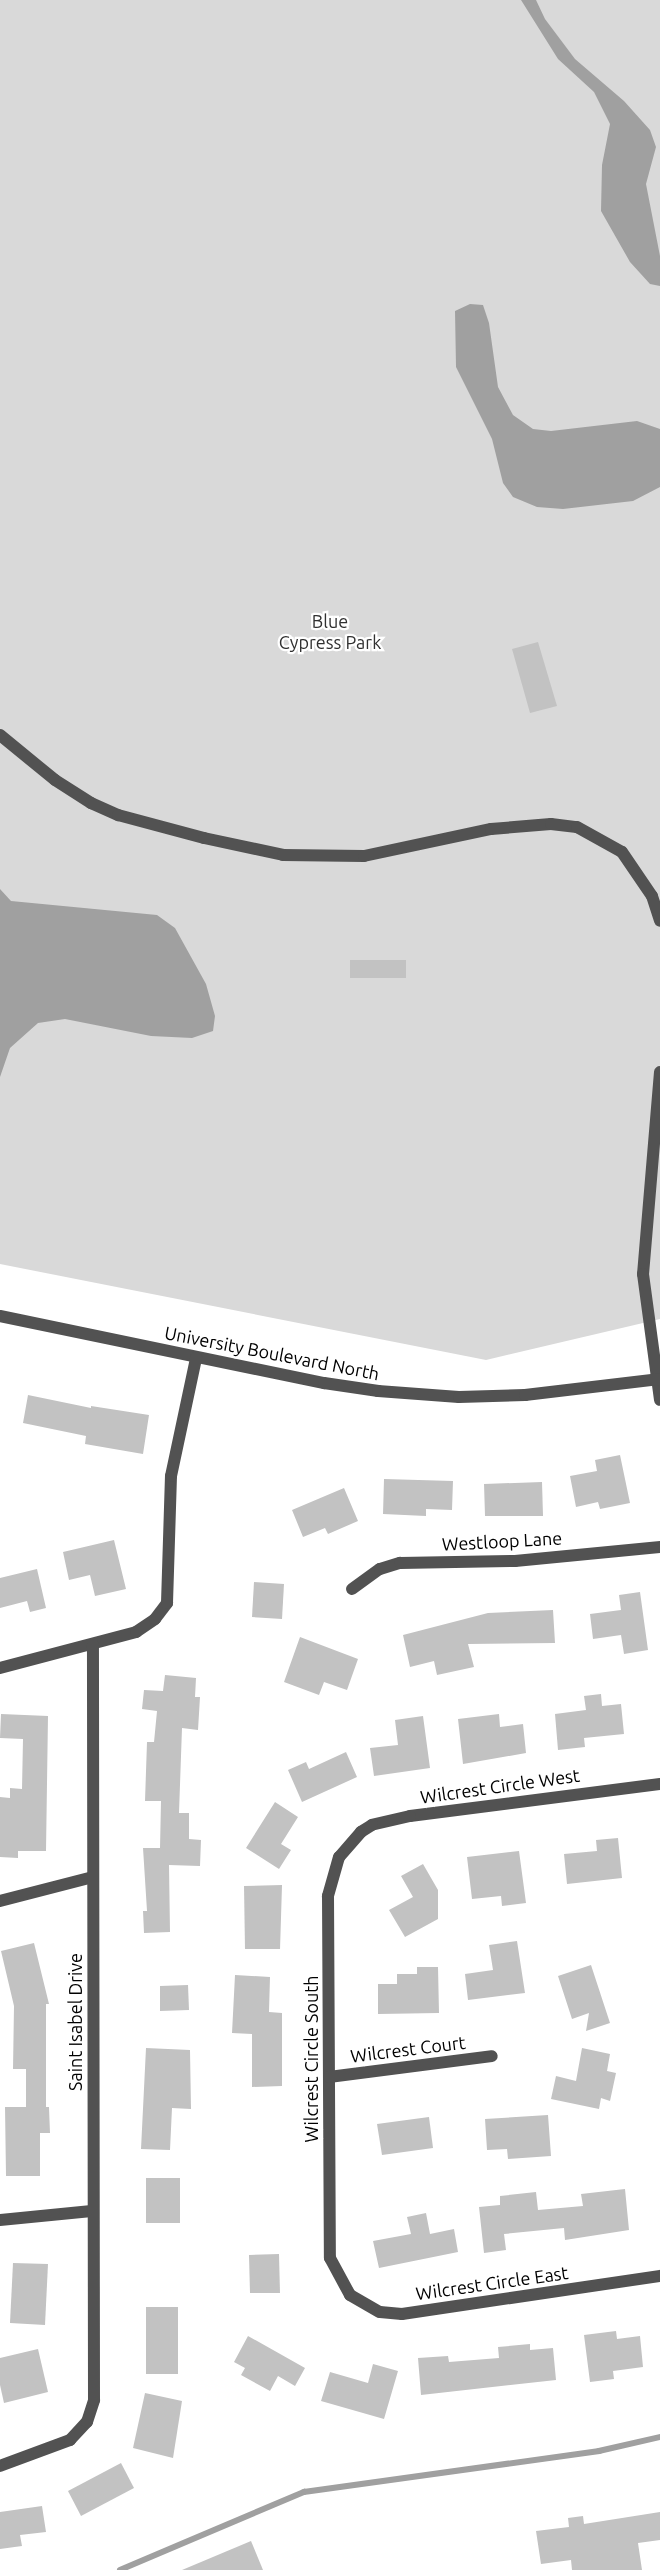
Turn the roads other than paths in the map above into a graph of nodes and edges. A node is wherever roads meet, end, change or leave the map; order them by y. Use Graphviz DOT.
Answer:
graph roads {
  1 [pos="0,735"];
  2 [pos="660,921"];
  3 [pos="660,1072"];
  4 [pos="0,1316"];
  5 [pos="196,1358"];
  6 [pos="658,1380"];
  7 [pos="660,1400"];
  8 [pos="660,1547"];
  9 [pos="352,1589"];
  10 [pos="93,1645"];
  11 [pos="0,1668"];
  12 [pos="660,1784"];
  13 [pos="351,1841"];
  14 [pos="92,1877"];
  15 [pos="0,1901"];
  16 [pos="492,2056"];
  17 [pos="329,2077"];
  18 [pos="92,2211"];
  19 [pos="0,2220"];
  20 [pos="660,2276"];
  21 [pos="339,2281"];
  22 [pos="0,2466"];
  1 -- 2 [label="street"];
  3 -- 6 [label="street"];
  4 -- 5 [label="street, University Boulevard North"];
  5 -- 6 [label="street, University Boulevard North"];
  5 -- 10 [label="street"];
  6 -- 7 [label="street"];
  8 -- 9 [label="street, Westloop Lane"];
  10 -- 11 [label="street"];
  10 -- 14 [label="street, Saint Isabel Drive"];
  12 -- 13 [label="street, Wilcrest Circle West"];
  13 -- 17 [label="street, Wilcrest Circle South"];
  14 -- 15 [label="street"];
  14 -- 18 [label="street, Saint Isabel Drive"];
  16 -- 17 [label="street, Wilcrest Court"];
  17 -- 21 [label="street, Wilcrest Circle South"];
  18 -- 19 [label="street"];
  18 -- 22 [label="street, Saint Isabel Drive"];
  20 -- 21 [label="street, Wilcrest Circle East"];
}
